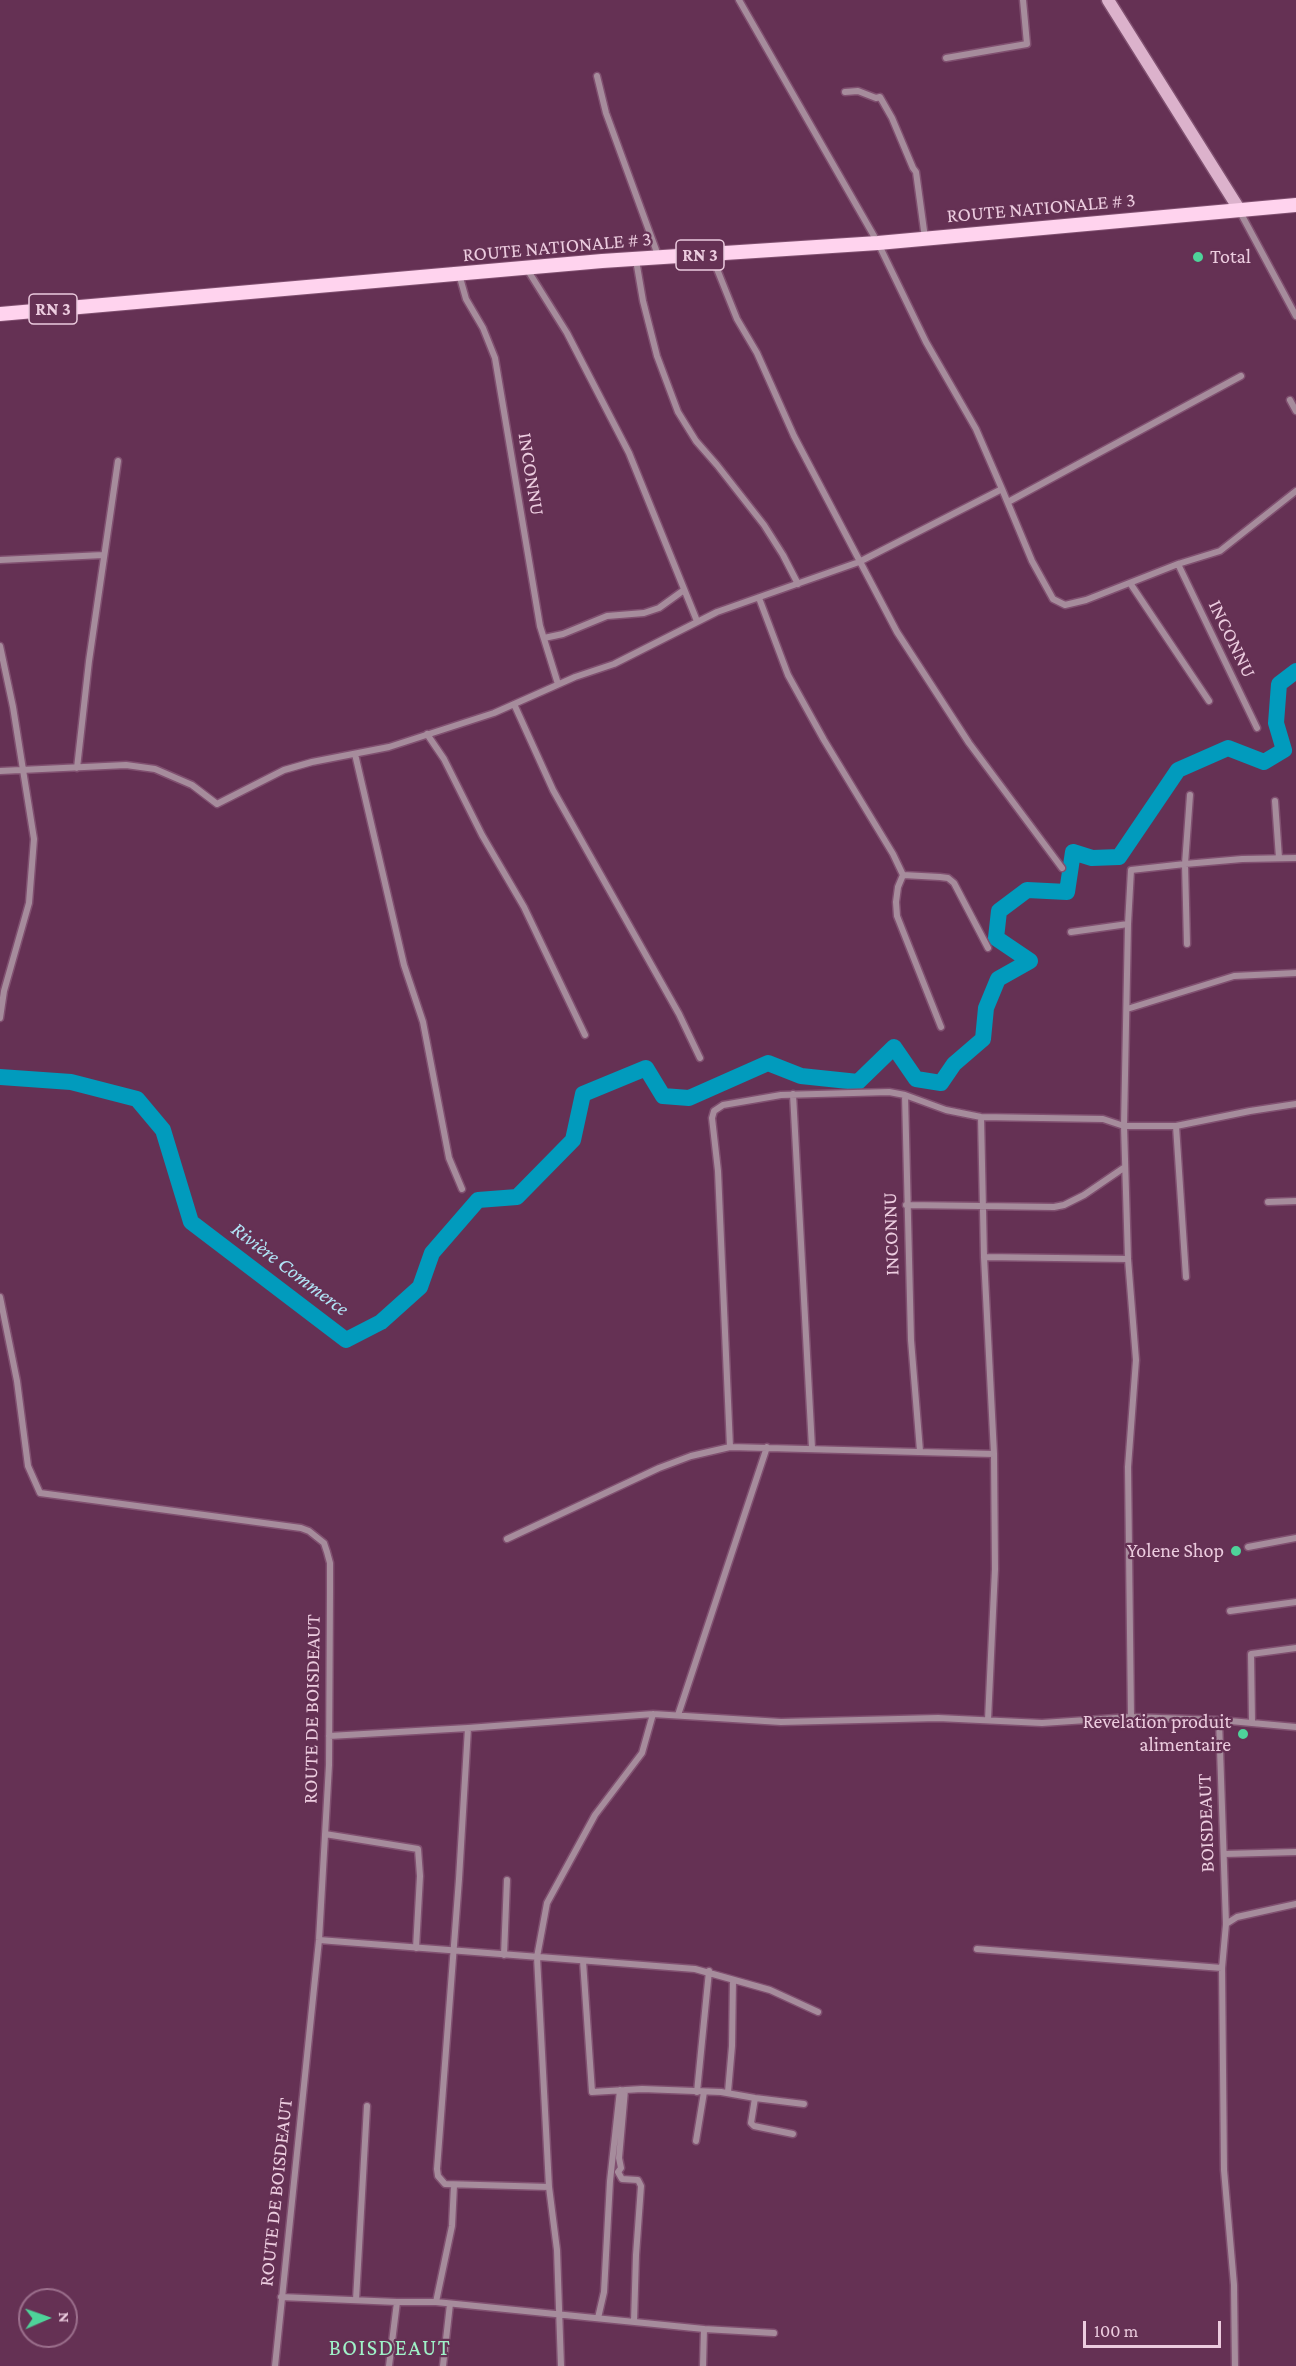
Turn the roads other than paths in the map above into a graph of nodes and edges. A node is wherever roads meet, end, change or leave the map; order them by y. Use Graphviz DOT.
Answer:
graph roads {
  1 [pos="739,0"];
  2 [pos="1023,0"];
  3 [pos="1108,0"];
  4 [pos="946,58"];
  5 [pos="597,76"];
  6 [pos="845,92"];
  7 [pos="1296,205"];
  8 [pos="1239,209"];
  9 [pos="925,238"];
  10 [pos="878,243"];
  11 [pos="711,254"];
  12 [pos="660,258"];
  13 [pos="636,260"];
  14 [pos="526,268"];
  15 [pos="459,274"];
  16 [pos="0,314"];
  17 [pos="1296,316"];
  18 [pos="1241,376"];
  19 [pos="1290,400"];
  20 [pos="1296,411"];
  21 [pos="118,461"];
  22 [pos="1002,489"];
  23 [pos="1296,490"];
  24 [pos="1008,502"];
  25 [pos="103,555"];
  26 [pos="0,560"];
  27 [pos="859,562"];
  28 [pos="1178,564"];
  29 [pos="1130,583"];
  30 [pos="798,584"];
  31 [pos="684,590"];
  32 [pos="759,598"];
  33 [pos="697,621"];
  34 [pos="543,638"];
  35 [pos="0,646"];
  36 [pos="558,684"];
  37 [pos="1209,701"];
  38 [pos="514,704"];
  39 [pos="1257,728"];
  40 [pos="427,734"];
  41 [pos="355,754"];
  42 [pos="77,768"];
  43 [pos="23,770"];
  44 [pos="0,771"];
  45 [pos="1190,795"];
  46 [pos="1275,801"];
  47 [pos="1279,858"];
  48 [pos="1296,858"];
  49 [pos="1185,864"];
  50 [pos="1062,868"];
  51 [pos="903,876"];
  52 [pos="1128,924"];
  53 [pos="1071,932"];
  54 [pos="1187,944"];
  55 [pos="988,948"];
  56 [pos="1296,973"];
  57 [pos="1127,1009"];
  58 [pos="0,1018"];
  59 [pos="941,1027"];
  60 [pos="585,1035"];
  61 [pos="700,1058"];
  62 [pos="793,1094"];
  63 [pos="905,1095"];
  64 [pos="1296,1104"];
  65 [pos="981,1117"];
  66 [pos="1124,1126"];
  67 [pos="1176,1126"];
  68 [pos="1125,1167"];
  69 [pos="462,1189"];
  70 [pos="1296,1201"];
  71 [pos="1268,1202"];
  72 [pos="906,1205"];
  73 [pos="982,1207"];
  74 [pos="984,1257"];
  75 [pos="1128,1259"];
  76 [pos="1186,1277"];
  77 [pos="0,1297"];
  78 [pos="730,1447"];
  79 [pos="767,1447"];
  80 [pos="812,1448"];
  81 [pos="920,1451"];
  82 [pos="994,1454"];
  83 [pos="1296,1538"];
  84 [pos="507,1539"];
  85 [pos="1248,1547"];
  86 [pos="1296,1602"];
  87 [pos="1230,1611"];
  88 [pos="1296,1648"];
  89 [pos="653,1714"];
  90 [pos="678,1715"];
  91 [pos="1131,1717"];
  92 [pos="988,1720"];
  93 [pos="1219,1720"];
  94 [pos="1252,1722"];
  95 [pos="1296,1727"];
  96 [pos="468,1728"];
  97 [pos="329,1736"];
  98 [pos="325,1834"];
  99 [pos="1296,1852"];
  100 [pos="1224,1854"];
  101 [pos="507,1880"];
  102 [pos="1296,1904"];
  103 [pos="1226,1924"];
  104 [pos="319,1940"];
  105 [pos="416,1948"];
  106 [pos="977,1949"];
  107 [pos="454,1951"];
  108 [pos="504,1955"];
  109 [pos="537,1957"];
  110 [pos="583,1961"];
  111 [pos="1222,1968"];
  112 [pos="709,1971"];
  113 [pos="733,1980"];
  114 [pos="818,2012"];
  115 [pos="623,2090"];
  116 [pos="701,2092"];
  117 [pos="728,2092"];
  118 [pos="755,2098"];
  119 [pos="804,2104"];
  120 [pos="367,2106"];
  121 [pos="793,2134"];
  122 [pos="696,2141"];
  123 [pos="454,2185"];
  124 [pos="549,2187"];
  125 [pos="281,2297"];
  126 [pos="356,2300"];
  127 [pos="397,2302"];
  128 [pos="436,2302"];
  129 [pos="450,2304"];
  130 [pos="560,2313"];
  131 [pos="598,2318"];
  132 [pos="634,2322"];
  133 [pos="704,2329"];
  134 [pos="774,2333"];
  135 [pos="275,2366"];
  136 [pos="389,2366"];
  137 [pos="443,2366"];
  138 [pos="561,2366"];
  139 [pos="703,2366"];
  140 [pos="1235,2366"];
  1 -- 10 [label="street"];
  2 -- 4 [label="street"];
  3 -- 8 [label="main road"];
  5 -- 12 [label="street"];
  6 -- 9 [label="street"];
  7 -- 8 [label="main road, ROUTE NATIONALE # 3 / RN 3"];
  8 -- 9 [label="main road, ROUTE NATIONALE # 3 / RN 3"];
  8 -- 17 [label="street"];
  9 -- 10 [label="main road, ROUTE NATIONALE # 3 / RN 3"];
  10 -- 11 [label="main road, ROUTE NATIONALE # 3 / RN 3"];
  10 -- 22 [label="street"];
  11 -- 12 [label="main road, ROUTE NATIONALE # 3 / RN 3"];
  11 -- 27 [label="street"];
  12 -- 13 [label="main road, ROUTE NATIONALE # 3 / RN 3"];
  13 -- 14 [label="main road, ROUTE NATIONALE # 3 / RN 3"];
  13 -- 30 [label="street"];
  14 -- 15 [label="main road, ROUTE NATIONALE # 3 / RN 3"];
  14 -- 31 [label="street"];
  15 -- 16 [label="main road, ROUTE NATIONALE # 3 / RN 3"];
  15 -- 34 [label="street, INCONNU"];
  18 -- 24 [label="street"];
  19 -- 20 [label="street"];
  21 -- 25 [label="street"];
  22 -- 24 [label="street"];
  22 -- 27 [label="street"];
  23 -- 28 [label="street"];
  24 -- 29 [label="street"];
  25 -- 26 [label="street"];
  25 -- 42 [label="street"];
  27 -- 30 [label="street"];
  27 -- 50 [label="street"];
  28 -- 29 [label="street"];
  28 -- 39 [label="street, INCONNU"];
  29 -- 37 [label="street"];
  30 -- 32 [label="street"];
  31 -- 33 [label="street"];
  31 -- 34 [label="street"];
  32 -- 33 [label="street"];
  32 -- 51 [label="street"];
  33 -- 36 [label="street"];
  34 -- 36 [label="street, INCONNU"];
  35 -- 43 [label="street"];
  36 -- 38 [label="street"];
  38 -- 40 [label="street"];
  38 -- 61 [label="street"];
  40 -- 41 [label="street"];
  40 -- 60 [label="street"];
  41 -- 42 [label="street"];
  41 -- 69 [label="street"];
  42 -- 43 [label="street"];
  43 -- 44 [label="street"];
  43 -- 58 [label="street"];
  45 -- 49 [label="street"];
  46 -- 47 [label="street"];
  47 -- 48 [label="street"];
  47 -- 49 [label="street"];
  49 -- 52 [label="street"];
  49 -- 54 [label="street"];
  51 -- 55 [label="street"];
  51 -- 59 [label="street"];
  52 -- 53 [label="street"];
  52 -- 57 [label="street"];
  56 -- 57 [label="street"];
  57 -- 66 [label="street"];
  62 -- 63 [label="street"];
  62 -- 78 [label="street"];
  62 -- 80 [label="street"];
  63 -- 65 [label="street"];
  63 -- 72 [label="street, INCONNU"];
  64 -- 67 [label="street"];
  65 -- 66 [label="street"];
  65 -- 73 [label="street"];
  66 -- 67 [label="street"];
  66 -- 68 [label="street"];
  67 -- 76 [label="street"];
  68 -- 73 [label="street"];
  68 -- 75 [label="street"];
  70 -- 71 [label="street"];
  72 -- 73 [label="street"];
  72 -- 81 [label="street, INCONNU"];
  73 -- 74 [label="street"];
  74 -- 75 [label="street"];
  74 -- 82 [label="street"];
  75 -- 91 [label="street"];
  77 -- 97 [label="street, ROUTE DE BOISDEAUT"];
  78 -- 79 [label="street"];
  78 -- 84 [label="street"];
  79 -- 80 [label="street"];
  79 -- 90 [label="street"];
  80 -- 81 [label="street"];
  81 -- 82 [label="street"];
  82 -- 92 [label="street"];
  83 -- 85 [label="street"];
  86 -- 87 [label="street"];
  88 -- 94 [label="street"];
  89 -- 90 [label="street"];
  89 -- 96 [label="street"];
  89 -- 109 [label="street"];
  90 -- 92 [label="street"];
  91 -- 92 [label="street"];
  91 -- 93 [label="street"];
  93 -- 94 [label="street"];
  93 -- 100 [label="street, BOISDEAUT"];
  94 -- 95 [label="street"];
  96 -- 97 [label="street"];
  96 -- 107 [label="street"];
  97 -- 98 [label="street, ROUTE DE BOISDEAUT"];
  98 -- 104 [label="street, ROUTE DE BOISDEAUT"];
  98 -- 105 [label="street"];
  99 -- 100 [label="street"];
  100 -- 103 [label="street, BOISDEAUT"];
  101 -- 108 [label="street"];
  102 -- 103 [label="street"];
  103 -- 111 [label="street, BOISDEAUT"];
  104 -- 105 [label="street"];
  104 -- 125 [label="street, ROUTE DE BOISDEAUT"];
  105 -- 107 [label="street"];
  106 -- 111 [label="street"];
  107 -- 108 [label="street"];
  107 -- 123 [label="street"];
  108 -- 109 [label="street"];
  109 -- 110 [label="street"];
  109 -- 124 [label="street"];
  110 -- 112 [label="street"];
  110 -- 115 [label="street"];
  111 -- 140 [label="street, BOISDEAUT"];
  112 -- 113 [label="street"];
  112 -- 116 [label="street"];
  113 -- 114 [label="street"];
  113 -- 117 [label="street"];
  115 -- 116 [label="street"];
  115 -- 131 [label="street"];
  115 -- 132 [label="street"];
  116 -- 117 [label="street"];
  116 -- 122 [label="street"];
  117 -- 118 [label="street"];
  118 -- 119 [label="street"];
  118 -- 121 [label="street"];
  120 -- 126 [label="street"];
  123 -- 124 [label="street"];
  123 -- 128 [label="street"];
  124 -- 130 [label="street"];
  125 -- 126 [label="street"];
  125 -- 135 [label="street, ROUTE DE BOISDEAUT"];
  126 -- 127 [label="street"];
  127 -- 128 [label="street"];
  127 -- 136 [label="street"];
  128 -- 129 [label="street"];
  129 -- 130 [label="street"];
  129 -- 137 [label="street"];
  130 -- 131 [label="street"];
  130 -- 138 [label="street"];
  131 -- 132 [label="street"];
  132 -- 133 [label="street"];
  133 -- 134 [label="street"];
  133 -- 139 [label="street"];
}
